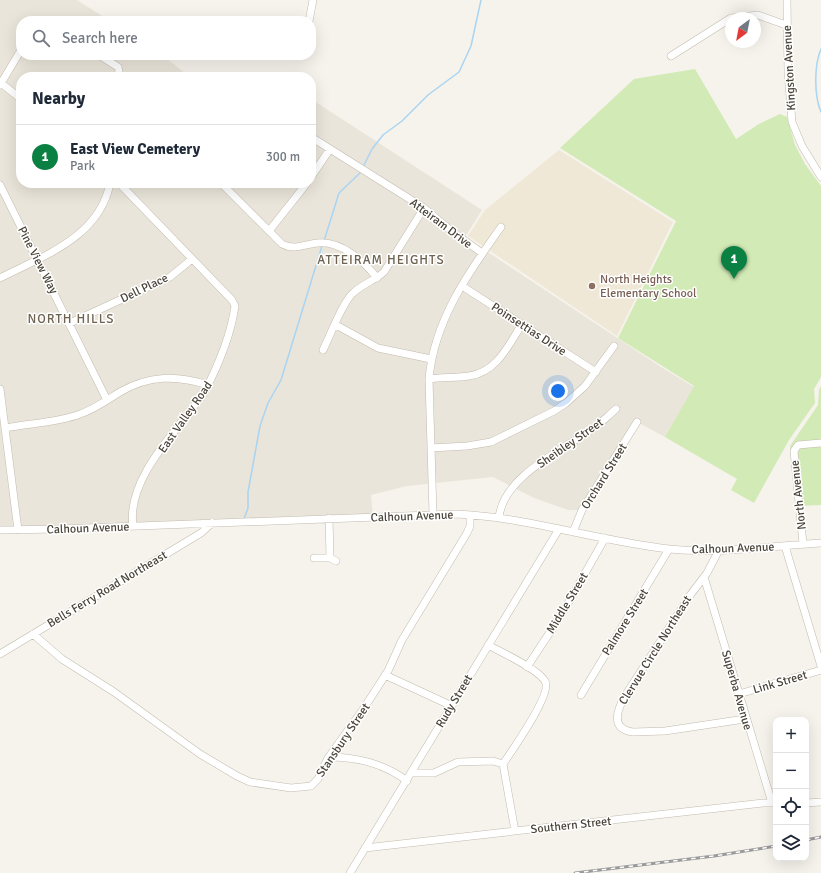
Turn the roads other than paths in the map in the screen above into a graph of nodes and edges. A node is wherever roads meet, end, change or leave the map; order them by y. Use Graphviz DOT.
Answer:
graph roads {
  1 [pos="313,0"];
  2 [pos="787,0"];
  3 [pos="309,16"];
  4 [pos="761,16"];
  5 [pos="725,22"];
  6 [pos="786,25"];
  7 [pos="671,56"];
  8 [pos="16,58"];
  9 [pos="107,60"];
  10 [pos="119,72"];
  11 [pos="1,84"];
  12 [pos="16,96"];
  13 [pos="316,140"];
  14 [pos="330,149"];
  15 [pos="316,170"];
  16 [pos="821,177"];
  17 [pos="0,185"];
  18 [pos="108,188"];
  19 [pos="124,188"];
  20 [pos="226,188"];
  21 [pos="303,188"];
  22 [pos="424,208"];
  23 [pos="501,227"];
  24 [pos="269,231"];
  25 [pos="482,253"];
  26 [pos="37,259"];
  27 [pos="192,259"];
  28 [pos="0,278"];
  29 [pos="377,278"];
  30 [pos="462,286"];
  31 [pos="70,323"];
  32 [pos="522,324"];
  33 [pos="336,325"];
  34 [pos="614,346"];
  35 [pos="323,350"];
  36 [pos="431,359"];
  37 [pos="596,372"];
  38 [pos="429,379"];
  39 [pos="208,385"];
  40 [pos="0,389"];
  41 [pos="107,400"];
  42 [pos="616,409"];
  43 [pos="637,422"];
  44 [pos="5,428"];
  45 [pos="821,443"];
  46 [pos="431,448"];
  47 [pos="434,514"];
  48 [pos="470,515"];
  49 [pos="329,518"];
  50 [pos="499,518"];
  51 [pos="212,523"];
  52 [pos="133,526"];
  53 [pos="559,529"];
  54 [pos="0,530"];
  55 [pos="18,530"];
  56 [pos="573,532"];
  57 [pos="605,538"];
  58 [pos="821,543"];
  59 [pos="803,544"];
  60 [pos="785,546"];
  61 [pos="670,549"];
  62 [pos="719,550"];
  63 [pos="314,558"];
  64 [pos="704,577"];
  65 [pos="33,634"];
  66 [pos="488,645"];
  67 [pos="0,654"];
  68 [pos="821,666"];
  69 [pos="527,667"];
  70 [pos="821,670"];
  71 [pos="385,675"];
  72 [pos="582,694"];
  73 [pos="739,694"];
  74 [pos="452,706"];
  75 [pos="745,719"];
  76 [pos="329,757"];
  77 [pos="503,764"];
  78 [pos="412,773"];
  79 [pos="407,781"];
  80 [pos="773,800"];
  81 [pos="821,802"];
  82 [pos="773,803"];
  83 [pos="809,803"];
  84 [pos="515,831"];
  85 [pos="365,848"];
  86 [pos="350,873"];
  1 -- 3 [label="street"];
  2 -- 6 [label="street, Kingston Avenue"];
  4 -- 6 [label="street"];
  5 -- 7 [label="street"];
  6 -- 16 [label="street, Kingston Avenue"];
  8 -- 11 [label="street"];
  9 -- 10 [label="street"];
  11 -- 12 [label="street"];
  13 -- 14 [label="street, Atteiram Drive"];
  14 -- 15 [label="street"];
  14 -- 22 [label="street, Atteiram Drive"];
  17 -- 26 [label="street, Pine View Way"];
  18 -- 26 [label="street"];
  19 -- 27 [label="street, East Valley Road"];
  20 -- 24 [label="street"];
  21 -- 24 [label="street"];
  22 -- 25 [label="street, Atteiram Drive"];
  22 -- 29 [label="street"];
  23 -- 25 [label="street"];
  24 -- 29 [label="street"];
  25 -- 30 [label="street, Atteiram Drive"];
  26 -- 28 [label="street"];
  26 -- 31 [label="street, Pine View Way"];
  27 -- 31 [label="street, Dell Place"];
  27 -- 39 [label="street, East Valley Road"];
  29 -- 33 [label="street"];
  30 -- 32 [label="street, Poinsettias Drive"];
  30 -- 36 [label="street, Atteiram Drive"];
  31 -- 41 [label="street, Pine View Way"];
  32 -- 37 [label="street, Poinsettias Drive"];
  32 -- 38 [label="street"];
  33 -- 35 [label="street"];
  33 -- 36 [label="street"];
  34 -- 37 [label="street"];
  36 -- 38 [label="street, Atteiram Drive"];
  37 -- 46 [label="street"];
  38 -- 46 [label="street, Atteiram Drive"];
  39 -- 41 [label="street"];
  39 -- 52 [label="street, East Valley Road"];
  40 -- 44 [label="street"];
  41 -- 44 [label="street"];
  42 -- 50 [label="street, Sheibley Street"];
  43 -- 56 [label="street, Orchard Street"];
  44 -- 55 [label="street"];
  45 -- 59 [label="street, North Avenue"];
  46 -- 47 [label="street, Atteiram Drive"];
  47 -- 48 [label="street, Calhoun Avenue"];
  47 -- 49 [label="street, Calhoun Avenue"];
  48 -- 50 [label="street, Calhoun Avenue"];
  48 -- 71 [label="street, Stansbury Street"];
  49 -- 51 [label="street, Calhoun Avenue"];
  49 -- 63 [label="street"];
  50 -- 53 [label="street, Calhoun Avenue"];
  51 -- 52 [label="street, Calhoun Avenue"];
  51 -- 65 [label="street, Bells Ferry Road Northeast"];
  52 -- 55 [label="street, Calhoun Avenue"];
  53 -- 56 [label="street, Calhoun Avenue"];
  53 -- 66 [label="street, Rudy Street"];
  54 -- 55 [label="street, Calhoun Avenue"];
  56 -- 57 [label="street, Calhoun Avenue"];
  57 -- 61 [label="street, Calhoun Avenue"];
  57 -- 69 [label="street, Middle Street"];
  58 -- 59 [label="street, Calhoun Avenue"];
  59 -- 60 [label="street, Calhoun Avenue"];
  60 -- 62 [label="street, Calhoun Avenue"];
  60 -- 68 [label="street, North Avenue"];
  61 -- 62 [label="street, Calhoun Avenue"];
  61 -- 72 [label="street, Palmore Street"];
  62 -- 64 [label="street, Clervue Circle Northeast"];
  64 -- 73 [label="street, Superba Avenue"];
  64 -- 75 [label="street, Clervue Circle Northeast"];
  65 -- 67 [label="street, Bells Ferry Road Northeast"];
  65 -- 76 [label="street, Stansbury Street"];
  66 -- 69 [label="street"];
  66 -- 74 [label="street, Rudy Street"];
  69 -- 77 [label="street"];
  70 -- 73 [label="street, Link Street"];
  71 -- 74 [label="street"];
  71 -- 76 [label="street, Stansbury Street"];
  73 -- 75 [label="street, Superba Avenue"];
  74 -- 78 [label="street, Rudy Street"];
  75 -- 80 [label="street, Superba Avenue"];
  76 -- 79 [label="street"];
  77 -- 78 [label="street"];
  77 -- 84 [label="street"];
  78 -- 79 [label="street, Rudy Street"];
  79 -- 85 [label="street, Rudy Street"];
  81 -- 83 [label="street"];
  82 -- 84 [label="street, Southern Street"];
  84 -- 85 [label="street, Southern Street"];
  85 -- 86 [label="street, Rudy Street"];
}
